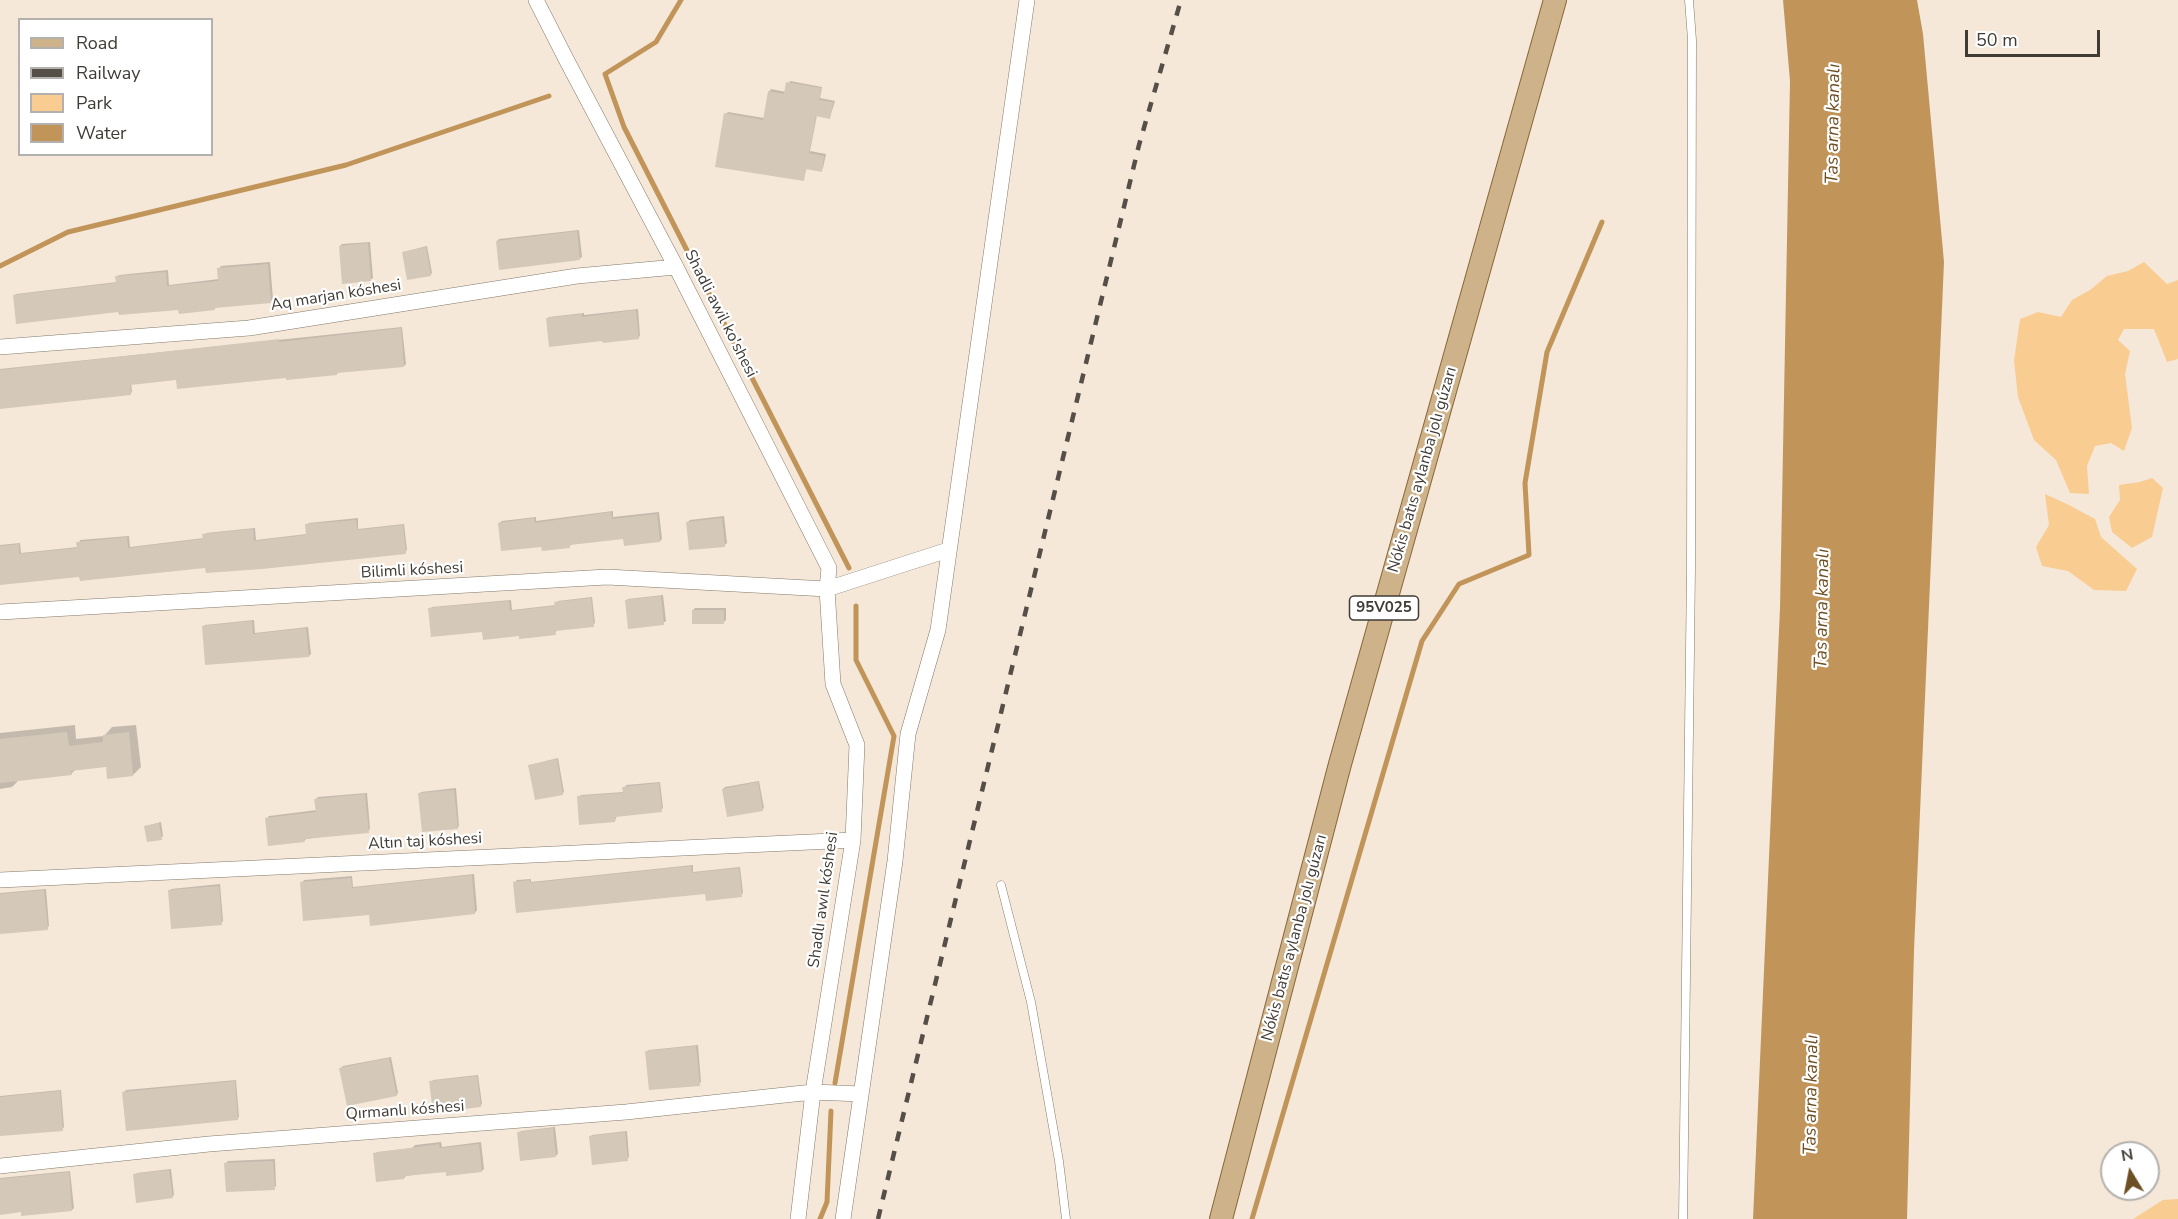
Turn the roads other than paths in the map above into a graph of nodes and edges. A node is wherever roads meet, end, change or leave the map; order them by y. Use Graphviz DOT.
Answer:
graph roads {
  1 [pos="536,0"];
  2 [pos="1027,0"];
  3 [pos="1555,0"];
  4 [pos="1689,0"];
  5 [pos="676,267"];
  6 [pos="0,347"];
  7 [pos="948,550"];
  8 [pos="827,589"];
  9 [pos="0,612"];
  10 [pos="853,840"];
  11 [pos="0,880"];
  12 [pos="1001,885"];
  13 [pos="813,1092"];
  14 [pos="861,1094"];
  15 [pos="0,1166"];
  16 [pos="798,1219"];
  17 [pos="843,1219"];
  18 [pos="1066,1219"];
  19 [pos="1221,1219"];
  20 [pos="1683,1219"];
  1 -- 5 [label="street, Shadli awil ko'shesi"];
  2 -- 7 [label="street"];
  3 -- 19 [label="main road, Nókis batıs aylanba jolı gúzarı / 95V025"];
  4 -- 20 [label="lane"];
  5 -- 6 [label="street, Aq marjan kóshesi"];
  5 -- 8 [label="street, Shadli awil ko'shesi"];
  7 -- 8 [label="street"];
  7 -- 14 [label="street"];
  8 -- 9 [label="street, Bilimli kóshesi"];
  8 -- 10 [label="street, Shadlı awıl kóshesi"];
  10 -- 11 [label="street, Altın taj kóshesi"];
  10 -- 13 [label="street, Shadlı awıl kóshesi"];
  12 -- 18 [label="lane"];
  13 -- 14 [label="street, Qırmanlı kóshesi"];
  13 -- 15 [label="street, Qırmanlı kóshesi"];
  13 -- 16 [label="street, Shadlı awıl kóshesi"];
  14 -- 17 [label="street"];
}
